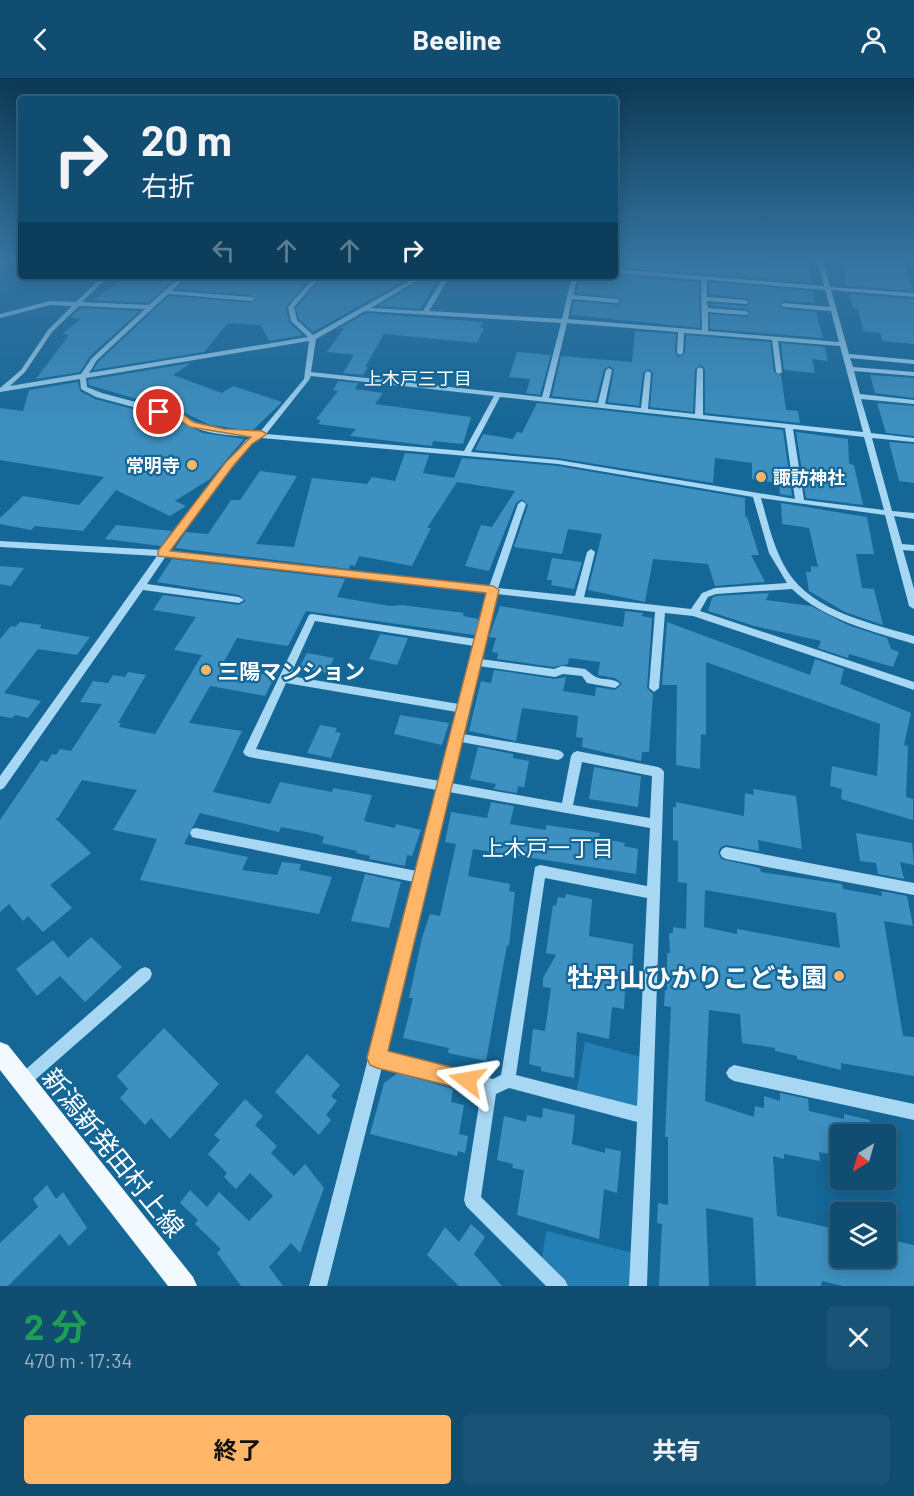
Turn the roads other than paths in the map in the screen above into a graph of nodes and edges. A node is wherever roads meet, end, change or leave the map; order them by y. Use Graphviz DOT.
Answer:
graph roads {
  1 [pos="65,315"];
  2 [pos="143,315"];
  3 [pos="291,315"];
  4 [pos="353,315"];
  5 [pos="466,315"];
  6 [pos="565,315"];
  7 [pos="705,315"];
  8 [pos="835,315"];
  9 [pos="564,321"];
  10 [pos="681,331"];
  11 [pos="705,333"];
  12 [pos="313,338"];
  13 [pos="775,339"];
  14 [pos="843,344"];
  15 [pos="680,353"];
  16 [pos="846,357"];
  17 [pos="914,363"];
  18 [pos="700,369"];
  19 [pos="849,369"];
  20 [pos="609,370"];
  21 [pos="779,372"];
  22 [pos="648,373"];
  23 [pos="308,374"];
  24 [pos="914,375"];
  25 [pos="82,377"];
  26 [pos="1,391"];
  27 [pos="498,395"];
  28 [pos="856,396"];
  29 [pos="545,400"];
  30 [pos="914,402"];
  31 [pos="601,406"];
  32 [pos="644,411"];
  33 [pos="699,417"];
  34 [pos="789,426"];
  35 [pos="262,434"];
  36 [pos="866,435"];
  37 [pos="914,440"];
  38 [pos="467,452"];
  39 [pos="756,494"];
  40 [pos="800,502"];
  41 [pos="522,504"];
  42 [pos="888,513"];
  43 [pos="914,516"];
  44 [pos="0,544"];
  45 [pos="897,546"];
  46 [pos="914,548"];
  47 [pos="591,552"];
  48 [pos="162,554"];
  49 [pos="139,586"];
  50 [pos="794,586"];
  51 [pos="493,590"];
  52 [pos="239,600"];
  53 [pos="578,601"];
  54 [pos="914,606"];
  55 [pos="660,611"];
  56 [pos="694,613"];
  57 [pos="914,640"];
  58 [pos="480,643"];
  59 [pos="476,662"];
  60 [pos="283,679"];
  61 [pos="615,684"];
  62 [pos="914,686"];
  63 [pos="654,688"];
  64 [pos="464,709"];
  65 [pos="457,737"];
  66 [pos="558,755"];
  67 [pos="0,785"];
  68 [pos="445,788"];
  69 [pos="567,807"];
  70 [pos="654,824"];
  71 [pos="196,833"];
  72 [pos="726,853"];
  73 [pos="422,878"];
  74 [pos="914,889"];
  75 [pos="652,893"];
  76 [pos="145,974"];
  77 [pos="0,1054"];
  78 [pos="377,1058"];
  79 [pos="735,1073"];
  80 [pos="508,1080"];
  81 [pos="22,1082"];
  82 [pos="490,1086"];
  83 [pos="914,1112"];
  84 [pos="645,1116"];
  85 [pos="184,1286"];
  86 [pos="318,1286"];
  87 [pos="559,1286"];
  88 [pos="638,1286"];
  1 -- 26 [label="street"];
  2 -- 25 [label="street"];
  3 -- 12 [label="street"];
  4 -- 12 [label="street"];
  5 -- 9 [label="street"];
  6 -- 9 [label="street"];
  7 -- 11 [label="street"];
  8 -- 14 [label="street"];
  9 -- 10 [label="street"];
  9 -- 29 [label="street"];
  10 -- 11 [label="street"];
  10 -- 15 [label="street"];
  11 -- 13 [label="street"];
  12 -- 23 [label="street"];
  12 -- 25 [label="street"];
  13 -- 14 [label="street"];
  13 -- 21 [label="street"];
  14 -- 16 [label="street"];
  16 -- 17 [label="street"];
  16 -- 19 [label="street"];
  18 -- 33 [label="street"];
  19 -- 24 [label="street"];
  19 -- 28 [label="street"];
  20 -- 31 [label="street"];
  22 -- 32 [label="street"];
  23 -- 27 [label="street"];
  23 -- 35 [label="street"];
  25 -- 26 [label="street"];
  25 -- 35 [label="street"];
  27 -- 29 [label="street"];
  27 -- 38 [label="street"];
  28 -- 30 [label="street"];
  28 -- 36 [label="street"];
  29 -- 31 [label="street"];
  31 -- 32 [label="street"];
  32 -- 33 [label="street"];
  33 -- 34 [label="street"];
  34 -- 36 [label="street"];
  34 -- 40 [label="street"];
  35 -- 38 [label="street"];
  35 -- 48 [label="street"];
  36 -- 37 [label="street"];
  36 -- 42 [label="street"];
  38 -- 39 [label="street"];
  39 -- 40 [label="street"];
  39 -- 50 [label="street"];
  40 -- 42 [label="street"];
  41 -- 51 [label="street"];
  42 -- 43 [label="street"];
  42 -- 45 [label="street"];
  44 -- 48 [label="street"];
  45 -- 46 [label="street"];
  45 -- 54 [label="street"];
  47 -- 53 [label="street"];
  48 -- 49 [label="street"];
  48 -- 51 [label="street"];
  49 -- 52 [label="street"];
  49 -- 67 [label="street"];
  50 -- 56 [label="street"];
  50 -- 57 [label="street"];
  51 -- 53 [label="street"];
  51 -- 58 [label="street"];
  53 -- 55 [label="street"];
  55 -- 56 [label="street"];
  55 -- 63 [label="street"];
  56 -- 62 [label="street"];
  58 -- 59 [label="street"];
  58 -- 60 [label="street"];
  59 -- 61 [label="street"];
  59 -- 64 [label="street"];
  60 -- 64 [label="street"];
  60 -- 68 [label="street"];
  64 -- 65 [label="street"];
  65 -- 66 [label="street"];
  65 -- 68 [label="street"];
  68 -- 69 [label="street"];
  68 -- 73 [label="street"];
  69 -- 70 [label="street"];
  69 -- 70 [label="street"];
  70 -- 75 [label="street"];
  71 -- 73 [label="street"];
  72 -- 74 [label="street"];
  73 -- 78 [label="street"];
  75 -- 80 [label="street"];
  75 -- 84 [label="street"];
  76 -- 81 [label="street"];
  77 -- 81 [label="main road, 新潟新発田村上線"];
  78 -- 82 [label="street"];
  78 -- 86 [label="street"];
  79 -- 83 [label="street"];
  80 -- 82 [label="street"];
  80 -- 84 [label="street"];
  81 -- 85 [label="main road, 新潟新発田村上線"];
  82 -- 87 [label="street"];
  84 -- 88 [label="street"];
}
